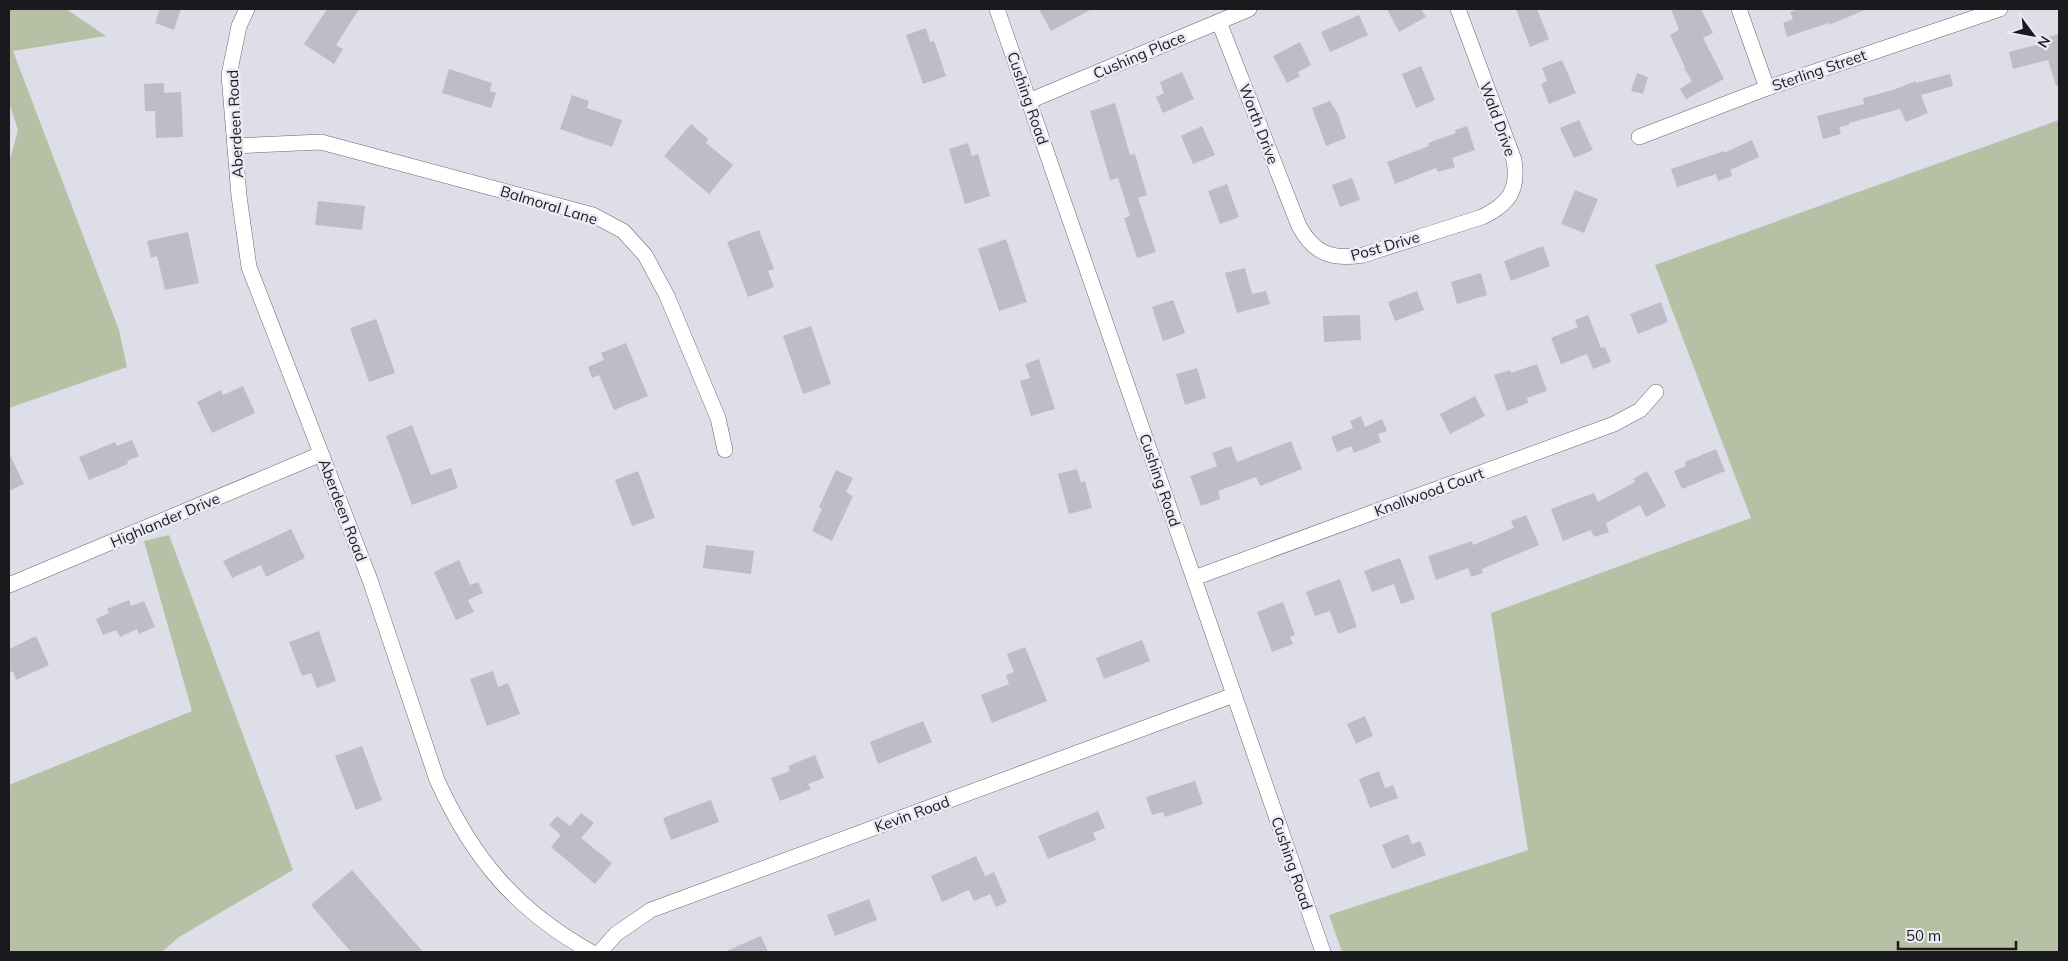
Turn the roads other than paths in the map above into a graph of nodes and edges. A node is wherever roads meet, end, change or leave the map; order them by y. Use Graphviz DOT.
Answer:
graph roads {
  1 [pos="247,9"];
  2 [pos="997,9"];
  3 [pos="1249,9"];
  4 [pos="1458,9"];
  5 [pos="1739,9"];
  6 [pos="2000,9"];
  7 [pos="1219,22"];
  8 [pos="1767,88"];
  9 [pos="1029,100"];
  10 [pos="1639,138"];
  11 [pos="235,146"];
  12 [pos="1482,217"];
  13 [pos="1299,226"];
  14 [pos="1656,392"];
  15 [pos="725,450"];
  16 [pos="321,454"];
  17 [pos="1194,578"];
  18 [pos="9,585"];
  19 [pos="1234,695"];
  20 [pos="591,952"];
  21 [pos="600,952"];
  22 [pos="1323,952"];
  1 -- 11 [label="street, Aberdeen Road"];
  2 -- 9 [label="street, Cushing Road"];
  3 -- 7 [label="street, Cushing Place"];
  4 -- 12 [label="street, Wald Drive"];
  5 -- 8 [label="street"];
  6 -- 8 [label="street, Sterling Street"];
  7 -- 9 [label="street, Cushing Place"];
  7 -- 13 [label="street, Worth Drive"];
  8 -- 10 [label="street, Sterling Street"];
  9 -- 17 [label="street, Cushing Road"];
  11 -- 15 [label="street, Balmoral Lane"];
  11 -- 16 [label="street, Aberdeen Road"];
  12 -- 13 [label="street, Post Drive"];
  14 -- 17 [label="street, Knollwood Court"];
  16 -- 18 [label="street, Highlander Drive"];
  16 -- 20 [label="street, Aberdeen Road"];
  17 -- 19 [label="street, Cushing Road"];
  19 -- 21 [label="street, Kevin Road"];
  19 -- 22 [label="street, Cushing Road"];
}
